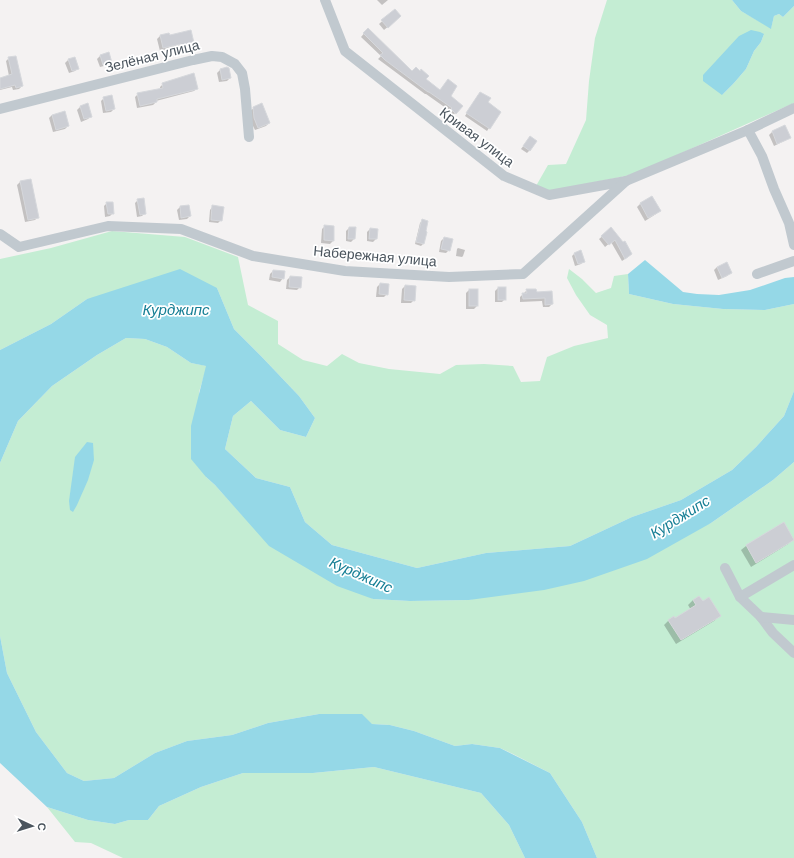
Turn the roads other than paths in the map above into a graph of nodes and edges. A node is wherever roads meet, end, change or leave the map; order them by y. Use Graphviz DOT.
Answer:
graph roads {
  1 [pos="325,0"];
  2 [pos="794,108"];
  3 [pos="0,109"];
  4 [pos="748,130"];
  5 [pos="249,137"];
  6 [pos="626,181"];
  7 [pos="0,234"];
  8 [pos="794,245"];
  9 [pos="794,261"];
  10 [pos="757,274"];
  11 [pos="794,565"];
  12 [pos="725,568"];
  13 [pos="740,597"];
  14 [pos="761,617"];
  15 [pos="794,620"];
  16 [pos="794,653"];
  1 -- 6 [label="street, Кривая улица"];
  2 -- 4 [label="street, Кривая улица"];
  3 -- 5 [label="street, Зелёная улица"];
  4 -- 6 [label="street, Кривая улица"];
  4 -- 8 [label="street"];
  6 -- 7 [label="street, Набережная улица"];
  9 -- 10 [label="street"];
  11 -- 13 [label="street"];
  12 -- 13 [label="street"];
  13 -- 14 [label="street"];
  14 -- 15 [label="street"];
  14 -- 16 [label="street"];
}
